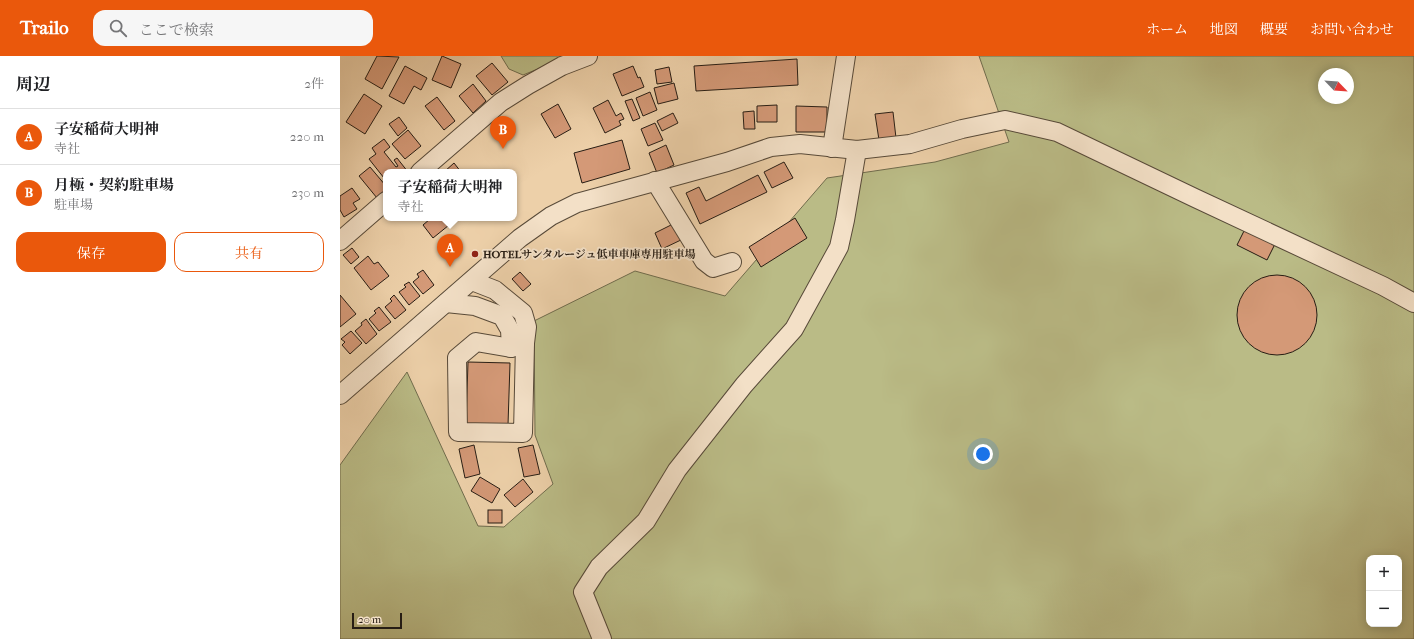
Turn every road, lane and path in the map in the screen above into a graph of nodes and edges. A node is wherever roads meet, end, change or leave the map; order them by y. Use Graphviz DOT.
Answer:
graph roads {
  1 [pos="588,56"];
  2 [pos="846,56"];
  3 [pos="832,148"];
  4 [pos="857,150"];
  5 [pos="423,169"];
  6 [pos="655,181"];
  7 [pos="383,204"];
  8 [pos="340,240"];
  9 [pos="732,262"];
  10 [pos="472,281"];
  11 [pos="446,303"];
  12 [pos="1414,303"];
  13 [pos="518,346"];
  14 [pos="341,392"];
  15 [pos="602,639"];
  1 -- 5 [label="street"];
  2 -- 3 [label="street"];
  3 -- 4 [label="street"];
  3 -- 6 [label="street"];
  4 -- 12 [label="street"];
  4 -- 15 [label="street"];
  6 -- 9 [label="street"];
  6 -- 10 [label="street"];
  7 -- 8 [label="street"];
  10 -- 11 [label="street"];
  10 -- 13 [label="street"];
  11 -- 13 [label="street"];
  11 -- 14 [label="street"];
  13 -- 13 [label="street"];
}
